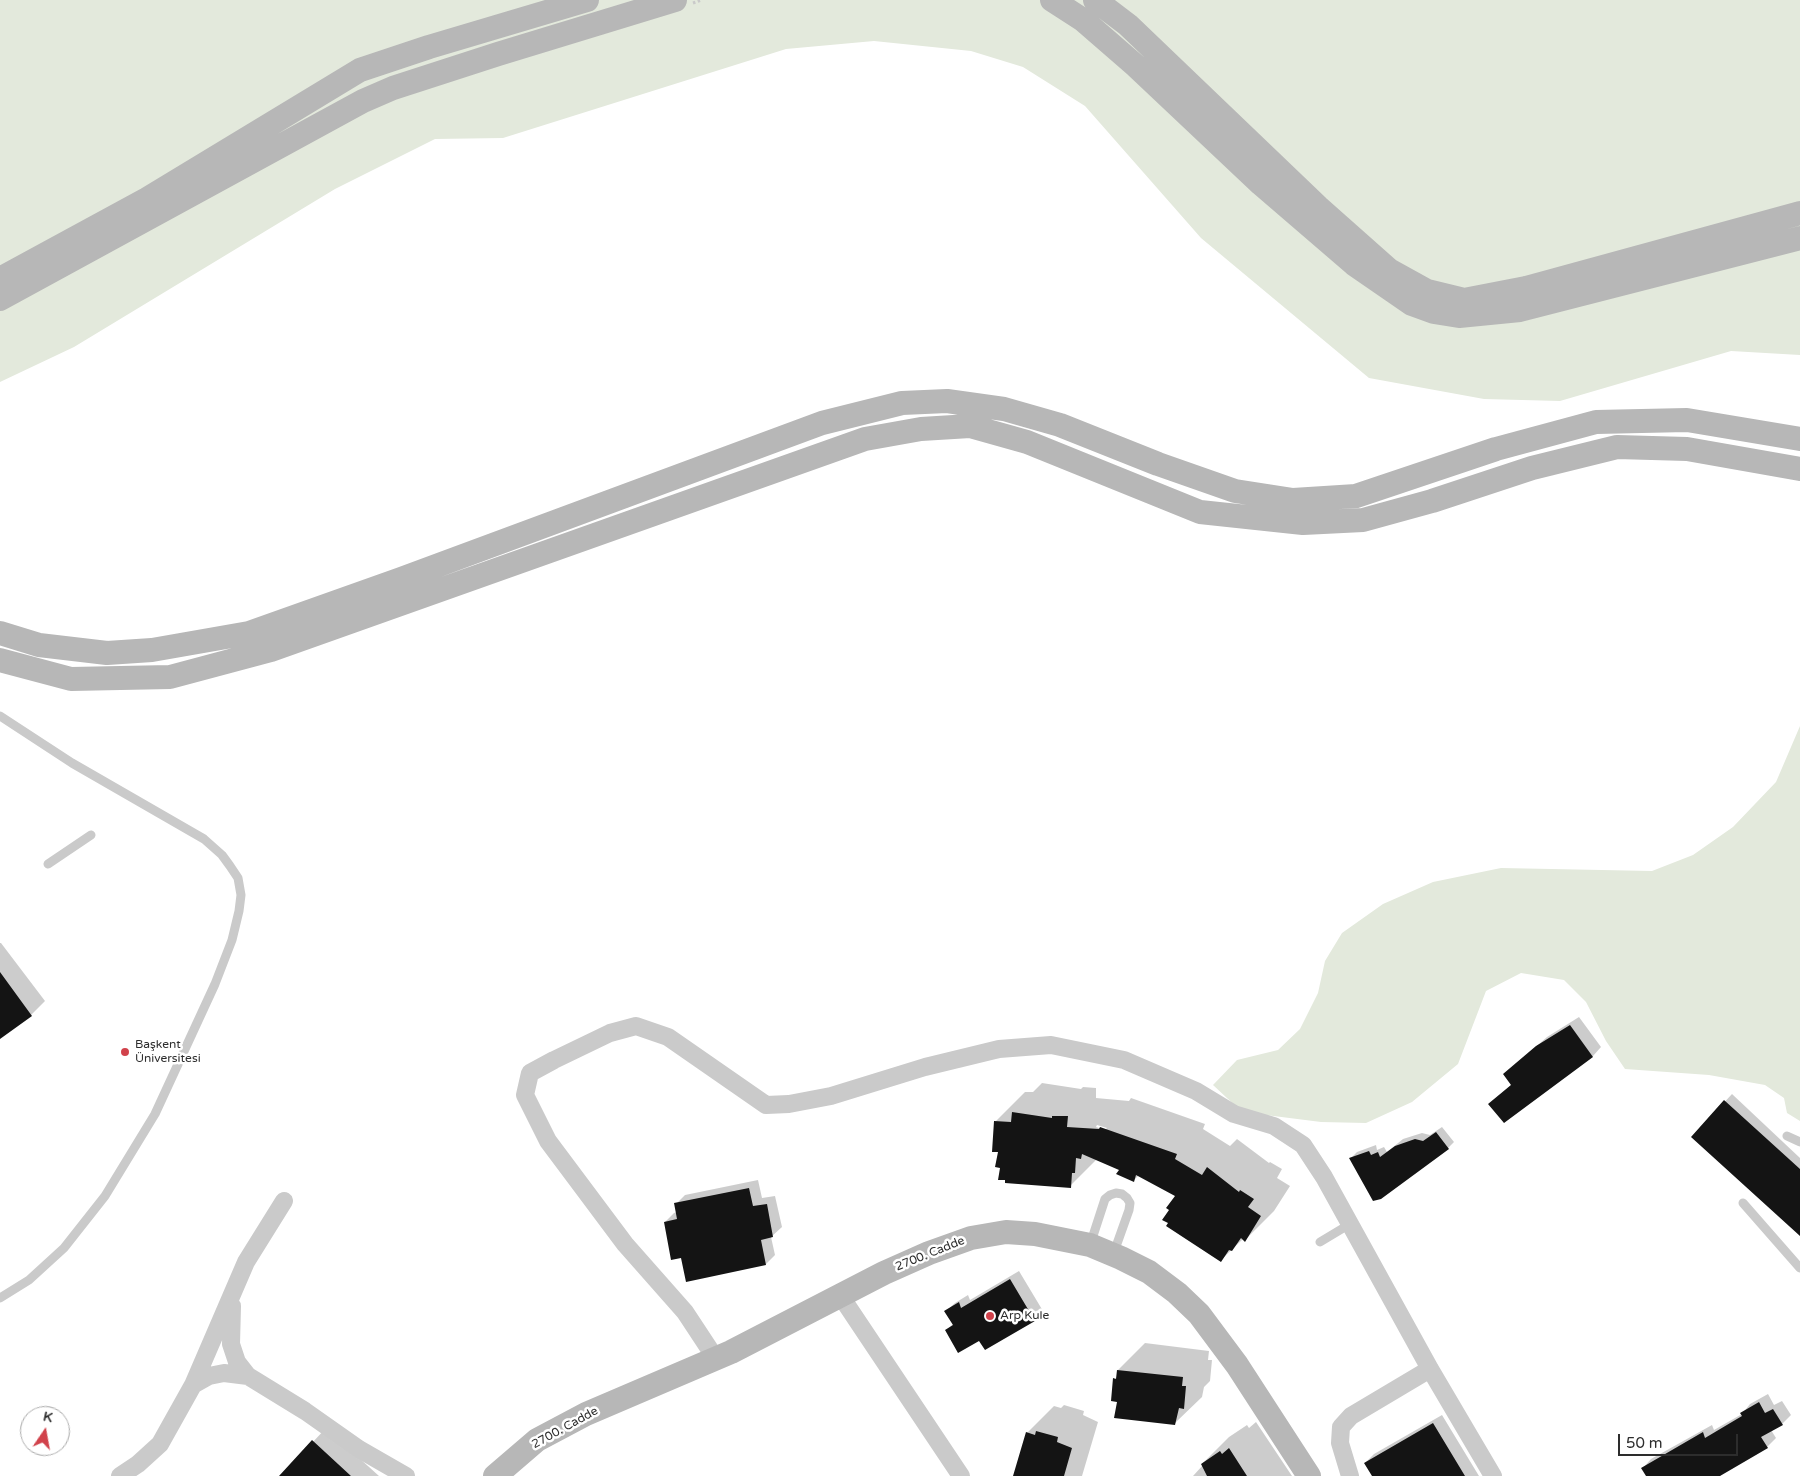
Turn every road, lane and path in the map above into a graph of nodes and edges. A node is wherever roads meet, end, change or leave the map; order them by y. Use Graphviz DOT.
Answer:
graph roads {
  1 [pos="587,0"];
  2 [pos="702,0"];
  3 [pos="1052,0"];
  4 [pos="1095,0"];
  5 [pos="683,2"];
  6 [pos="1800,212"];
  7 [pos="1800,238"];
  8 [pos="0,280"];
  9 [pos="0,299"];
  10 [pos="1800,439"];
  11 [pos="1800,469"];
  12 [pos="0,634"];
  13 [pos="0,660"];
  14 [pos="0,716"];
  15 [pos="90,835"];
  16 [pos="48,864"];
  17 [pos="1787,1136"];
  18 [pos="1800,1142"];
  19 [pos="284,1201"];
  20 [pos="1743,1204"];
  21 [pos="1350,1224"];
  22 [pos="1320,1242"];
  23 [pos="1090,1245"];
  24 [pos="1113,1255"];
  25 [pos="1800,1268"];
  26 [pos="237,1283"];
  27 [pos="840,1295"];
  28 [pos="0,1298"];
  29 [pos="716,1359"];
  30 [pos="1430,1369"];
  31 [pos="248,1376"];
  32 [pos="193,1385"];
  33 [pos="120,1476"];
  34 [pos="406,1476"];
  35 [pos="496,1476"];
  36 [pos="961,1476"];
  37 [pos="1309,1476"];
  38 [pos="1350,1476"];
  39 [pos="1492,1476"];
  1 -- 8 [label="street"];
  2 -- 5 [label="path"];
  3 -- 7 [label="street"];
  4 -- 6 [label="street"];
  5 -- 9 [label="street"];
  10 -- 12 [label="street"];
  11 -- 13 [label="street"];
  14 -- 28 [label="lane"];
  15 -- 16 [label="lane"];
  17 -- 18 [label="lane"];
  19 -- 26 [label="street"];
  20 -- 25 [label="lane"];
  21 -- 22 [label="lane"];
  21 -- 29 [label="street"];
  21 -- 30 [label="street"];
  23 -- 24 [label="street, 2700. Cadde"];
  23 -- 24 [label="lane"];
  23 -- 27 [label="street, 2700. Cadde"];
  24 -- 37 [label="street, 2700. Cadde"];
  26 -- 31 [label="street"];
  26 -- 32 [label="street"];
  27 -- 29 [label="street, 2700. Cadde"];
  27 -- 36 [label="street"];
  29 -- 35 [label="street, 2700. Cadde"];
  30 -- 38 [label="street"];
  30 -- 39 [label="street"];
  31 -- 32 [label="street"];
  31 -- 34 [label="street"];
  32 -- 33 [label="street"];
}
